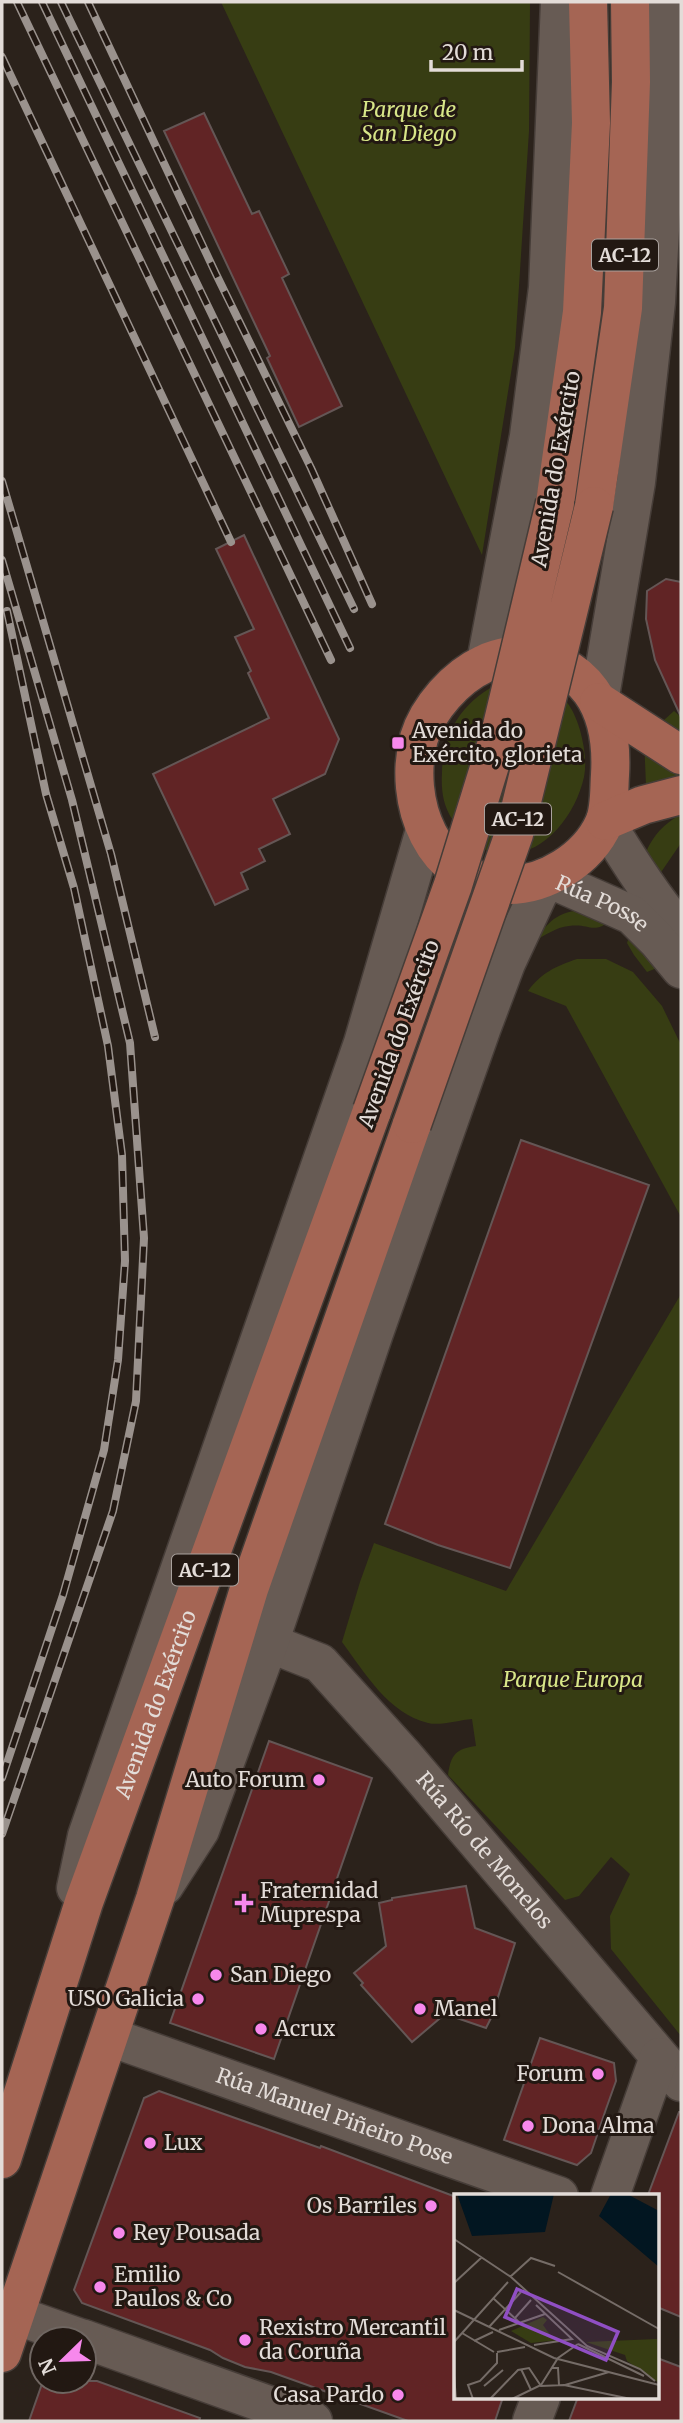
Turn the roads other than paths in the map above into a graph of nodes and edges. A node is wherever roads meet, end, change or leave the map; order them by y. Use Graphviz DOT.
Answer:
graph roads {
  1 [pos="560,2"];
  2 [pos="588,2"];
  3 [pos="630,2"];
  4 [pos="663,2"];
  5 [pos="673,92"];
  6 [pos="486,662"];
  7 [pos="599,702"];
  8 [pos="681,755"];
  9 [pos="681,794"];
  10 [pos="605,821"];
  11 [pos="425,830"];
  12 [pos="545,877"];
  13 [pos="681,933"];
  14 [pos="681,969"];
  15 [pos="269,1643"];
  16 [pos="155,1899"];
  17 [pos="43,2030"];
  18 [pos="110,2037"];
  19 [pos="670,2070"];
  20 [pos="2,2159"];
  21 [pos="553,2194"];
  22 [pos="611,2194"];
  23 [pos="15,2315"];
  24 [pos="43,2325"];
  25 [pos="98,2344"];
  26 [pos="2,2353"];
  27 [pos="541,2398"];
  28 [pos="313,2421"];
  29 [pos="533,2421"];
  1 -- 6 [label="street, Avenida do Exército"];
  2 -- 17 [label="main road, Avenida do Exército / AC-12, bridge"];
  3 -- 16 [label="main road, Avenida do Exército / AC-12, bridge"];
  4 -- 5 [label="street"];
  5 -- 7 [label="street"];
  6 -- 7 [label="main road"];
  6 -- 11 [label="main road"];
  7 -- 8 [label="main road"];
  7 -- 10 [label="main road"];
  9 -- 10 [label="main road"];
  10 -- 12 [label="main road"];
  10 -- 13 [label="street, Rúa Posse"];
  11 -- 12 [label="main road"];
  11 -- 17 [label="street, Avenida do Exército"];
  12 -- 14 [label="street, Rúa Posse"];
  12 -- 15 [label="street, Avenida do Exército"];
  15 -- 16 [label="street, Avenida do Exército"];
  15 -- 19 [label="street, Rúa Río de Monelos"];
  16 -- 18 [label="main road, Avenida do Exército / AC-12"];
  17 -- 20 [label="main road, Avenida do Exército / AC-12"];
  18 -- 21 [label="street, Rúa Manuel Piñeiro Pose"];
  18 -- 23 [label="main road, Avenida do Exército / AC-12"];
  19 -- 22 [label="street"];
  23 -- 24 [label="street"];
  23 -- 26 [label="main road, Avenida do Exército / AC-12"];
  25 -- 28 [label="street"];
  27 -- 29 [label="street"];
}
